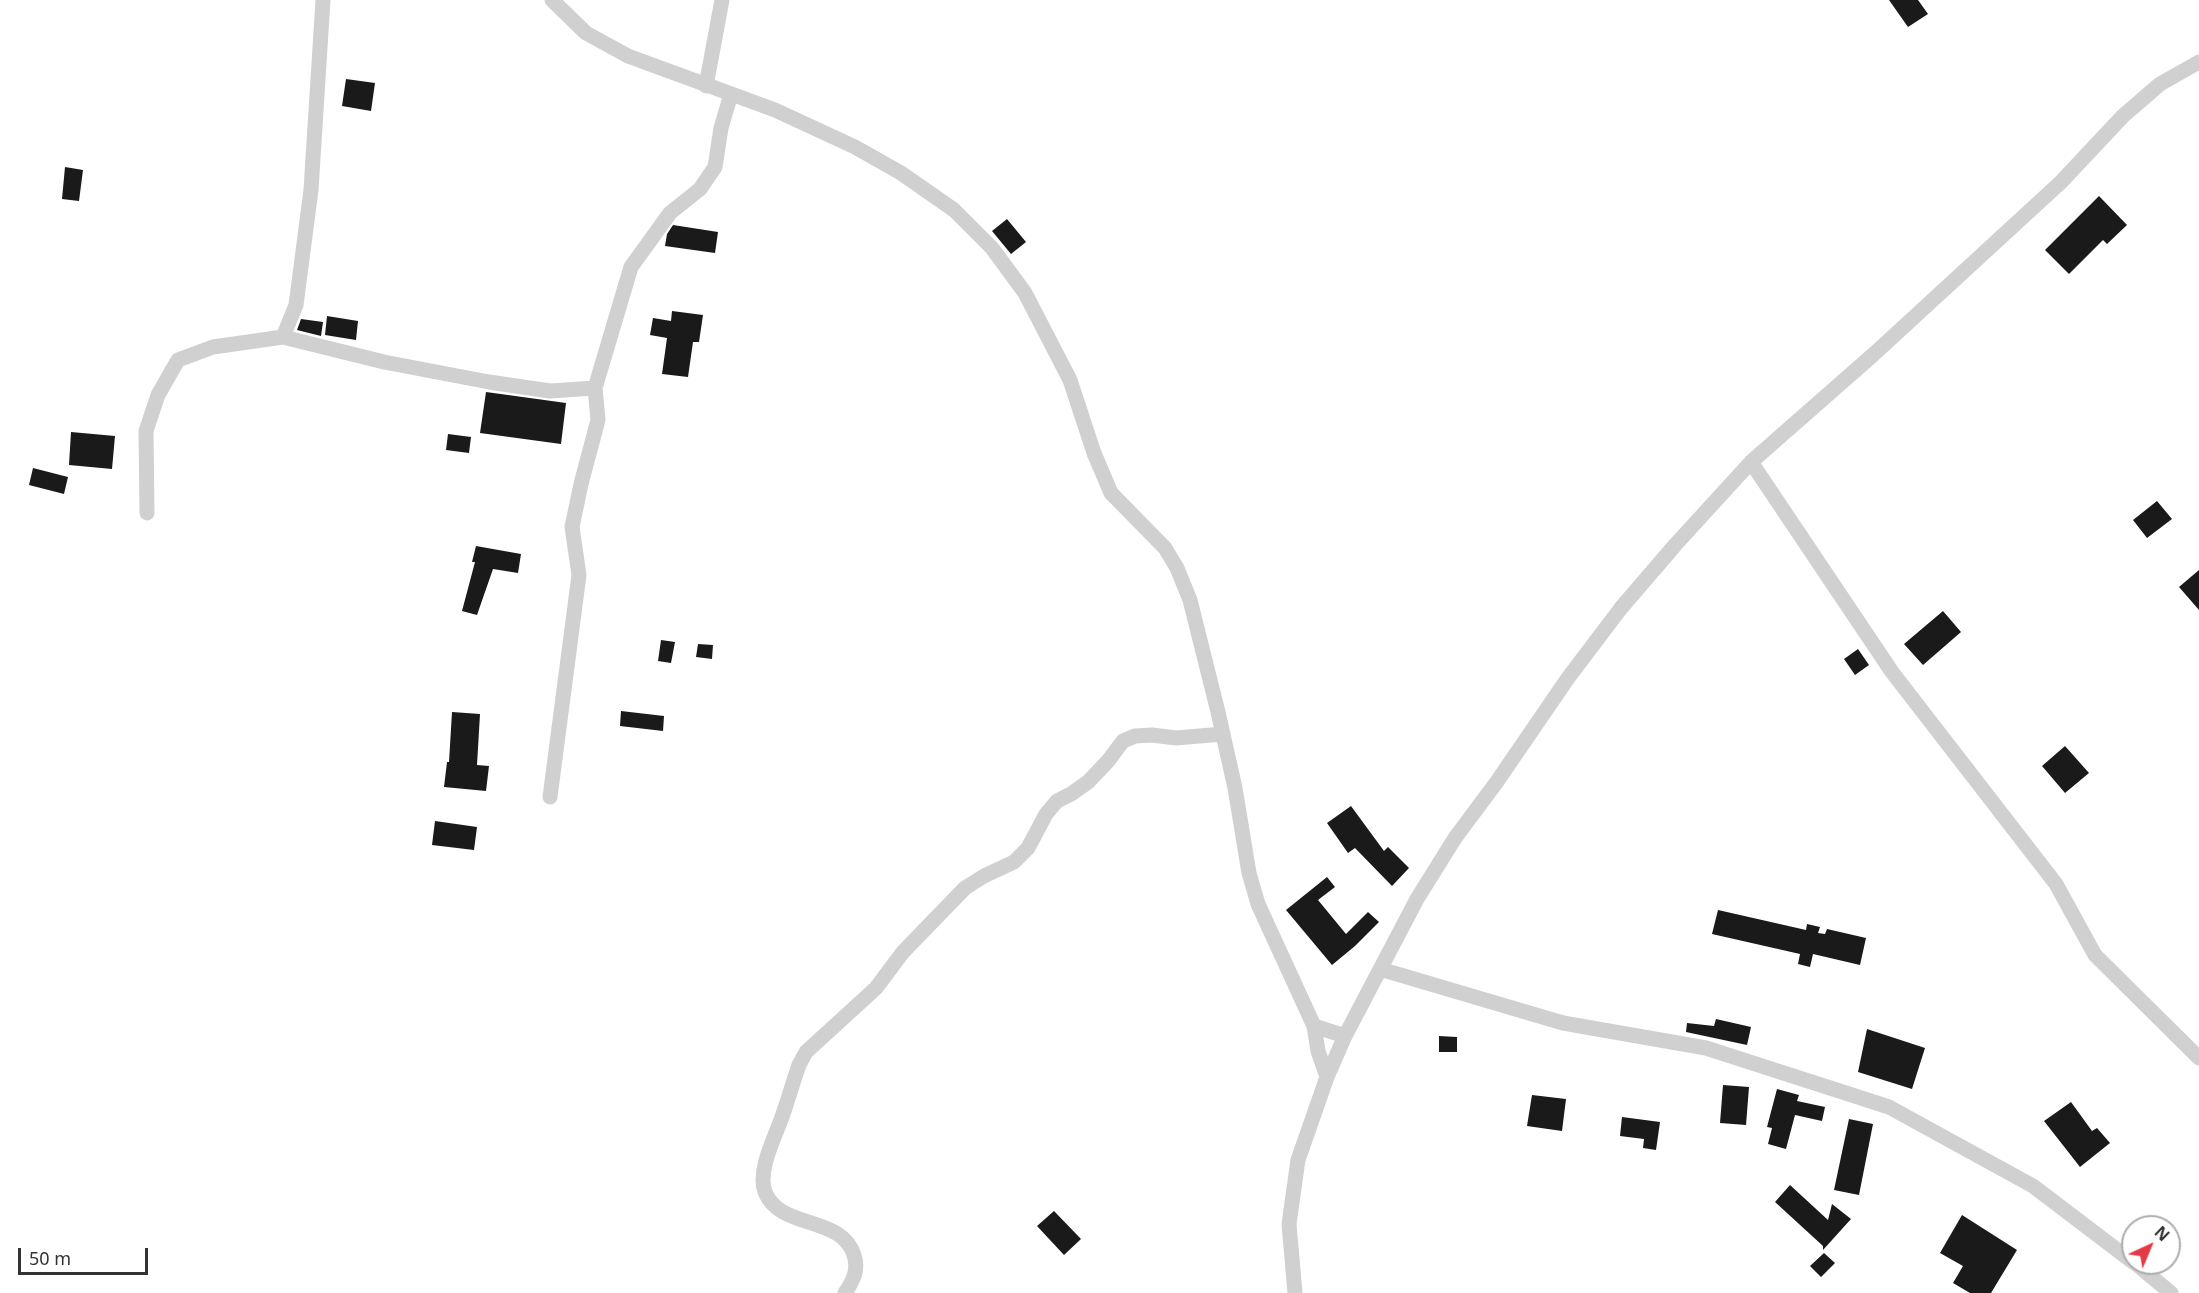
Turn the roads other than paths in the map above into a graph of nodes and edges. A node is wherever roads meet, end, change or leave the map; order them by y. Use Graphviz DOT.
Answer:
graph roads {
  1 [pos="323,0"];
  2 [pos="552,0"];
  3 [pos="722,0"];
  4 [pos="2199,62"];
  5 [pos="706,86"];
  6 [pos="731,94"];
  7 [pos="283,337"];
  8 [pos="595,388"];
  9 [pos="1751,462"];
  10 [pos="147,513"];
  11 [pos="1223,734"];
  12 [pos="550,796"];
  13 [pos="1380,969"];
  14 [pos="1314,1026"];
  15 [pos="1345,1036"];
  16 [pos="2199,1058"];
  17 [pos="1327,1077"];
  18 [pos="2121,1252"];
  19 [pos="2150,1275"];
  20 [pos="845,1293"];
  21 [pos="1295,1293"];
  22 [pos="2171,1293"];
  1 -- 7 [label="street"];
  2 -- 5 [label="street"];
  3 -- 5 [label="street"];
  4 -- 9 [label="street"];
  5 -- 6 [label="street"];
  6 -- 8 [label="street"];
  6 -- 11 [label="street"];
  7 -- 8 [label="street"];
  7 -- 10 [label="street"];
  8 -- 12 [label="street"];
  9 -- 13 [label="street"];
  9 -- 16 [label="street"];
  11 -- 14 [label="street"];
  11 -- 20 [label="street"];
  13 -- 15 [label="street"];
  13 -- 18 [label="street"];
  14 -- 15 [label="street"];
  14 -- 17 [label="street"];
  15 -- 17 [label="street"];
  17 -- 21 [label="street"];
  19 -- 22 [label="street"];
}
